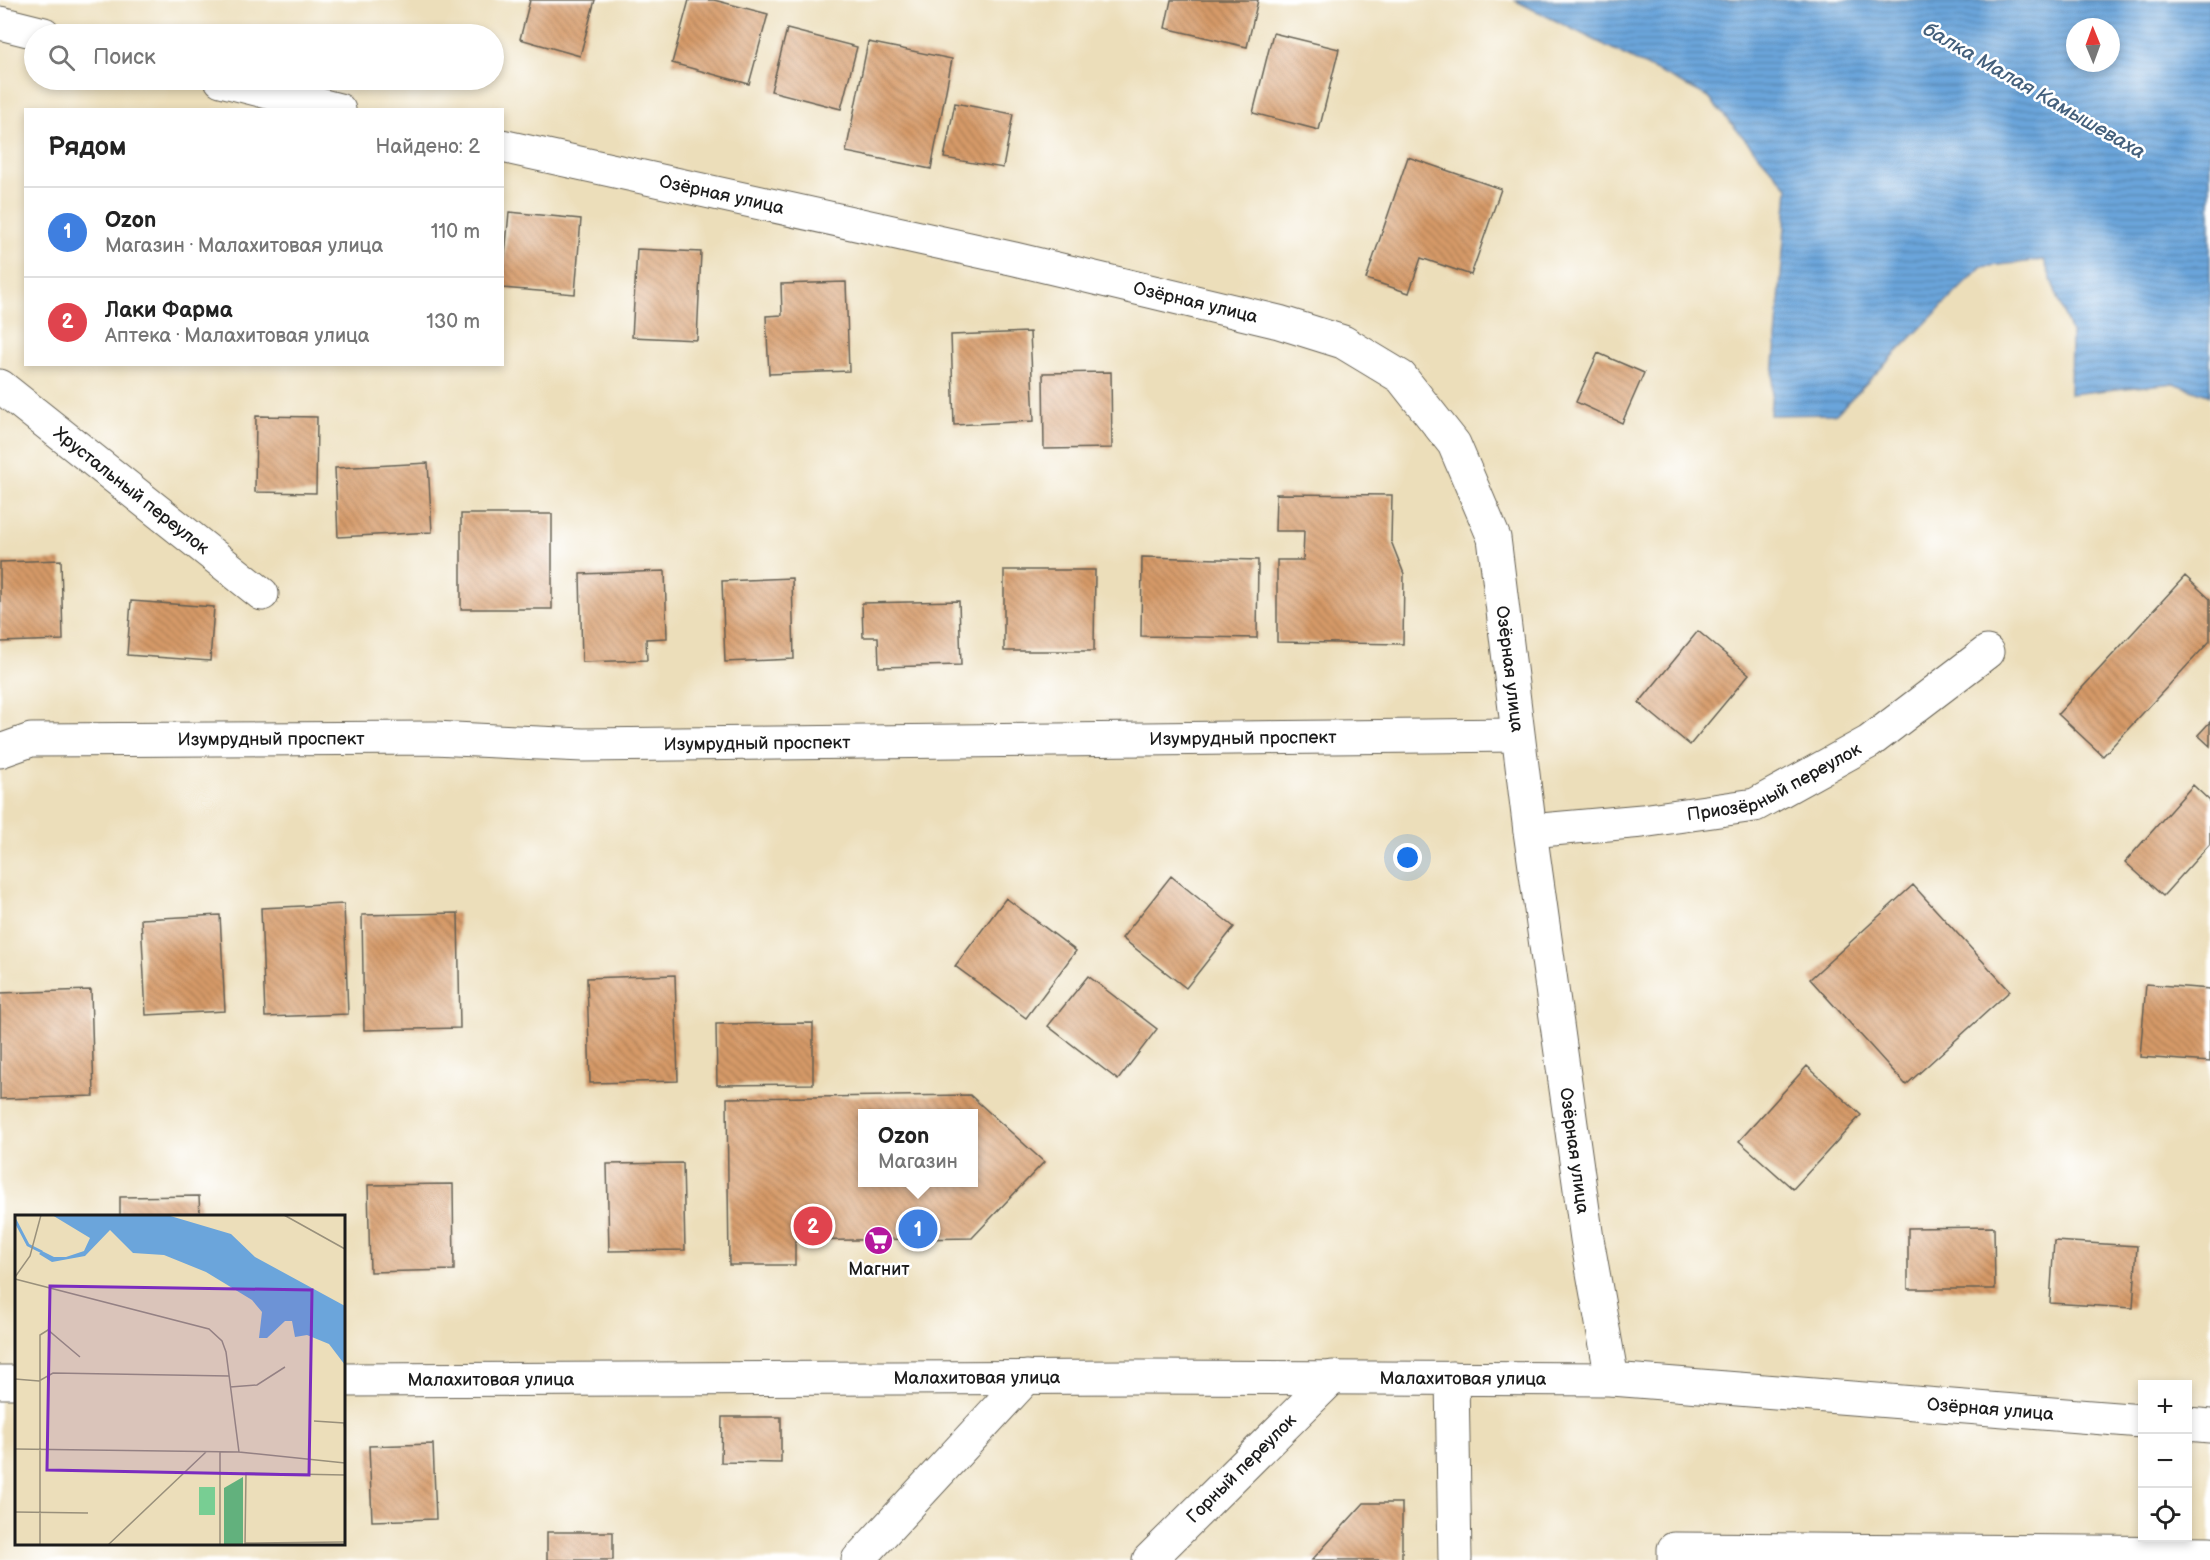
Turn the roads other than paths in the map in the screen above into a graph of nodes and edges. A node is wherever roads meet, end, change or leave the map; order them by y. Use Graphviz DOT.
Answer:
graph roads {
  1 [pos="0,23"];
  2 [pos="24,29"];
  3 [pos="260,90"];
  4 [pos="331,108"];
  5 [pos="504,146"];
  6 [pos="0,386"];
  7 [pos="262,594"];
  8 [pos="1987,652"];
  9 [pos="1516,735"];
  10 [pos="0,752"];
  11 [pos="1530,831"];
  12 [pos="1027,1377"];
  13 [pos="1333,1377"];
  14 [pos="1452,1378"];
  15 [pos="1612,1379"];
  16 [pos="345,1380"];
  17 [pos="2138,1421"];
  18 [pos="2192,1425"];
  19 [pos="2210,1426"];
  20 [pos="2210,1553"];
  21 [pos="1674,1555"];
  22 [pos="858,1560"];
  23 [pos="1149,1560"];
  24 [pos="1455,1560"];
  1 -- 2 [label="street"];
  3 -- 4 [label="street"];
  5 -- 9 [label="street, Озёрная улица"];
  6 -- 7 [label="street, Хрустальный переулок"];
  8 -- 11 [label="street, Приозёрный переулок"];
  9 -- 10 [label="street, Изумрудный проспект"];
  9 -- 11 [label="street, Озёрная улица"];
  11 -- 15 [label="street, Озёрная улица"];
  12 -- 13 [label="street, Малахитовая улица"];
  12 -- 16 [label="street, Малахитовая улица"];
  12 -- 22 [label="street"];
  13 -- 14 [label="street, Малахитовая улица"];
  13 -- 23 [label="street, Горный переулок"];
  14 -- 15 [label="street, Малахитовая улица"];
  14 -- 24 [label="street"];
  15 -- 17 [label="street, Озёрная улица"];
  18 -- 19 [label="street"];
  20 -- 21 [label="street"];
}
